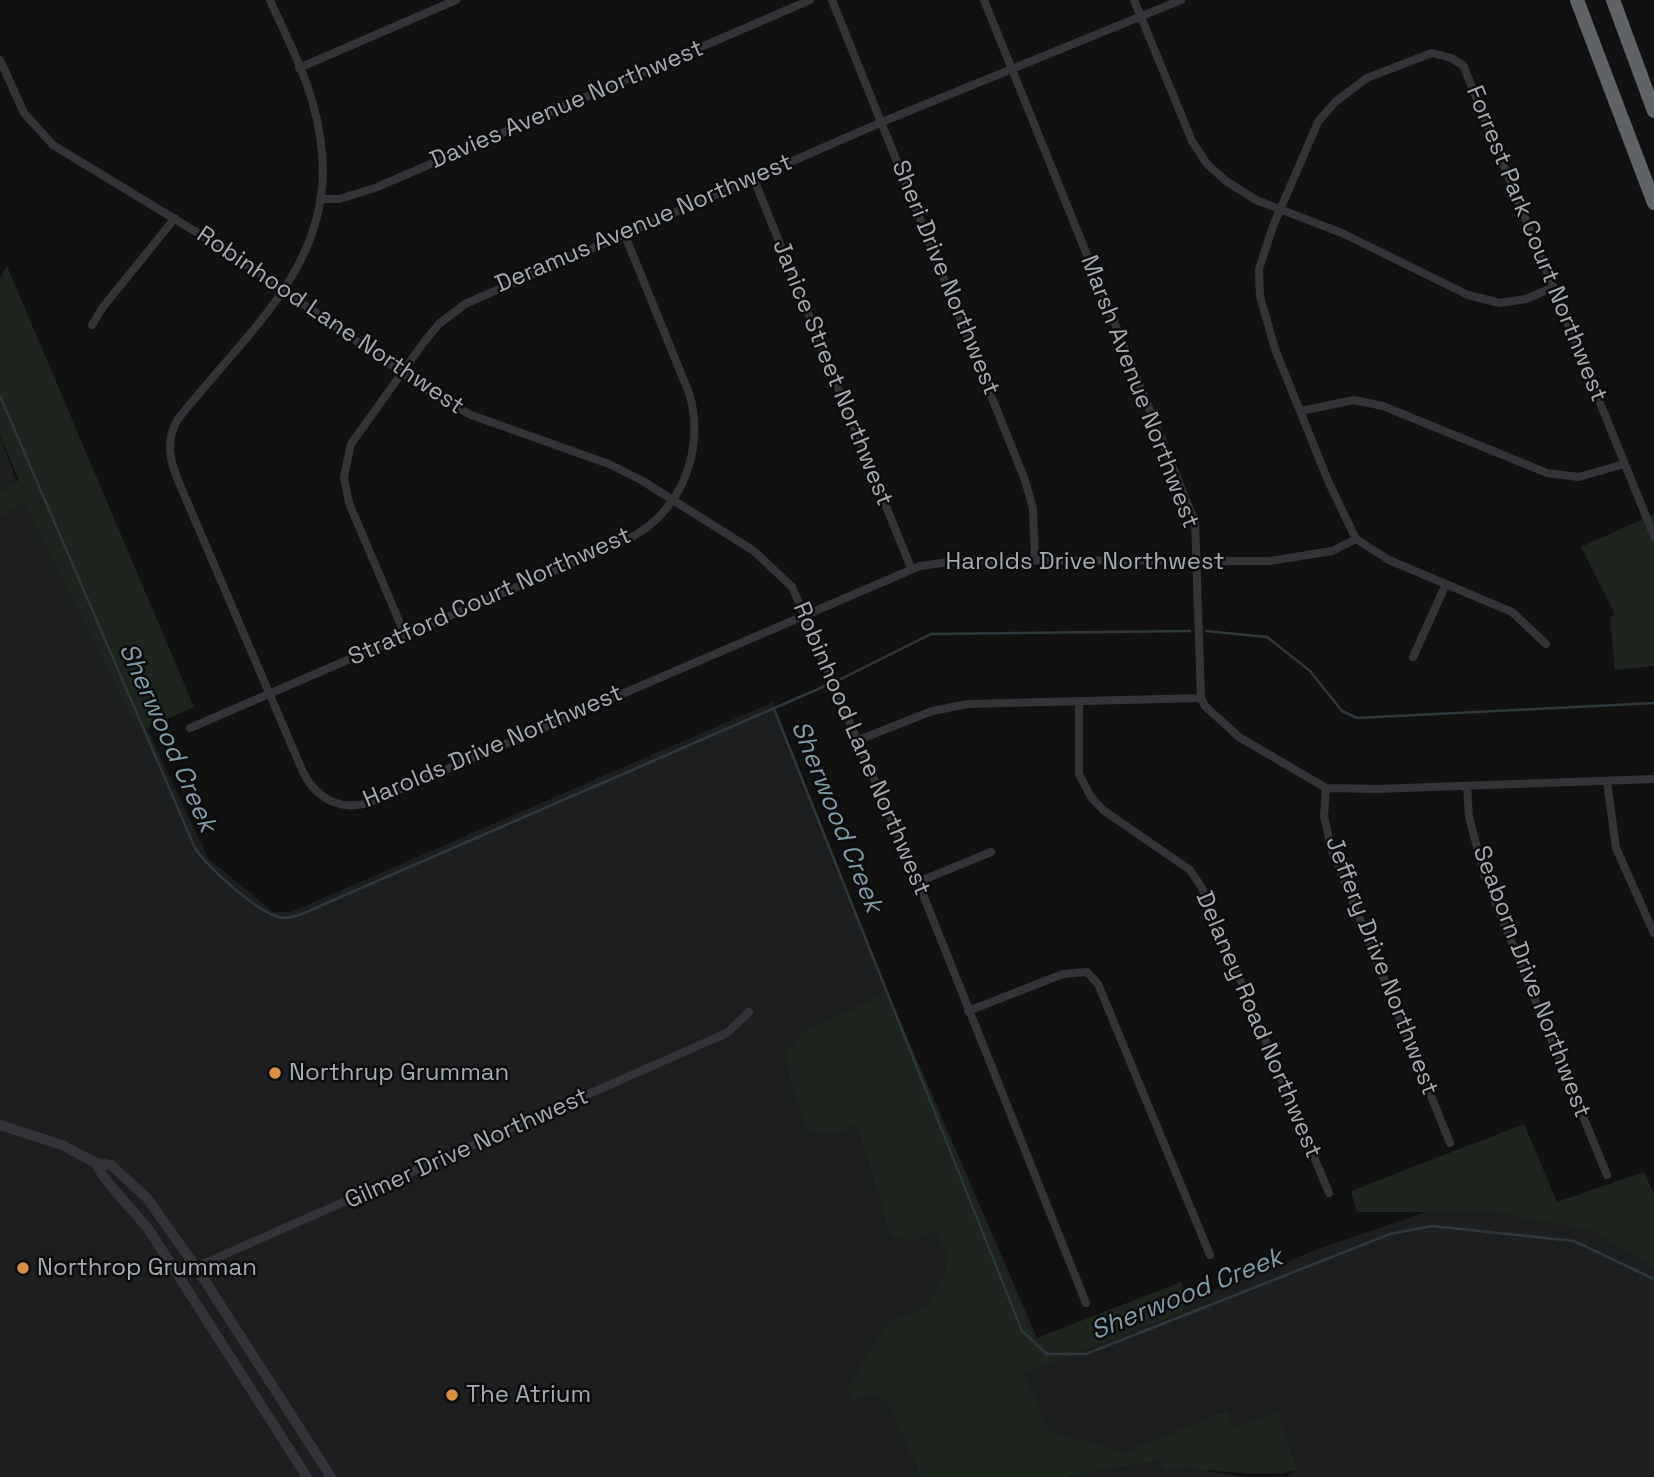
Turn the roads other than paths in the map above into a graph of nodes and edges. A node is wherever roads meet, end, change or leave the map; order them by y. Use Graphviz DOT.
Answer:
graph roads {
  1 [pos="270,0"];
  2 [pos="456,0"];
  3 [pos="810,0"];
  4 [pos="832,0"];
  5 [pos="984,0"];
  6 [pos="1134,0"];
  7 [pos="1181,0"];
  8 [pos="1577,0"];
  9 [pos="1613,0"];
  10 [pos="1141,16"];
  11 [pos="0,60"];
  12 [pos="299,68"];
  13 [pos="1011,69"];
  14 [pos="1654,111"];
  15 [pos="882,122"];
  16 [pos="753,177"];
  17 [pos="320,199"];
  18 [pos="1654,203"];
  19 [pos="1281,209"];
  20 [pos="175,218"];
  21 [pos="624,233"];
  22 [pos="1554,287"];
  23 [pos="286,289"];
  24 [pos="92,326"];
  25 [pos="402,373"];
  26 [pos="1301,411"];
  27 [pos="1624,464"];
  28 [pos="673,500"];
  29 [pos="1654,536"];
  30 [pos="1356,539"];
  31 [pos="1197,559"];
  32 [pos="1035,561"];
  33 [pos="911,568"];
  34 [pos="1446,584"];
  35 [pos="805,614"];
  36 [pos="405,635"];
  37 [pos="1546,644"];
  38 [pos="1413,657"];
  39 [pos="270,693"];
  40 [pos="1201,698"];
  41 [pos="1079,701"];
  42 [pos="190,728"];
  43 [pos="856,741"];
  44 [pos="1654,779"];
  45 [pos="1607,782"];
  46 [pos="1467,786"];
  47 [pos="1326,788"];
  48 [pos="991,852"];
  49 [pos="918,882"];
  50 [pos="1654,933"];
  51 [pos="968,1011"];
  52 [pos="749,1012"];
  53 [pos="0,1125"];
  54 [pos="1450,1143"];
  55 [pos="96,1163"];
  56 [pos="1606,1175"];
  57 [pos="1329,1193"];
  58 [pos="1210,1255"];
  59 [pos="196,1267"];
  60 [pos="178,1275"];
  61 [pos="1086,1303"];
  62 [pos="307,1477"];
  63 [pos="331,1477"];
  1 -- 12 [label="street, Harolds Drive Northwest"];
  2 -- 12 [label="street"];
  3 -- 17 [label="street, Davies Avenue Northwest"];
  4 -- 15 [label="street, Sheri Drive Northwest"];
  5 -- 13 [label="street, Marsh Avenue Northwest"];
  6 -- 10 [label="street"];
  7 -- 10 [label="street, Deramus Avenue Northwest"];
  8 -- 18 [label="highway"];
  9 -- 14 [label="highway"];
  10 -- 13 [label="street, Deramus Avenue Northwest"];
  10 -- 19 [label="street"];
  11 -- 20 [label="street, Robinhood Lane Northwest"];
  12 -- 17 [label="street, Harolds Drive Northwest"];
  13 -- 15 [label="street, Deramus Avenue Northwest"];
  13 -- 31 [label="street, Marsh Avenue Northwest"];
  15 -- 16 [label="street, Deramus Avenue Northwest"];
  15 -- 32 [label="street, Sheri Drive Northwest"];
  16 -- 21 [label="street, Deramus Avenue Northwest"];
  16 -- 33 [label="street, Janice Street Northwest"];
  17 -- 23 [label="street, Harolds Drive Northwest"];
  19 -- 22 [label="street"];
  19 -- 22 [label="street, Forrest Park Court Northwest"];
  19 -- 26 [label="street, Forrest Park Court Northwest"];
  20 -- 23 [label="street, Robinhood Lane Northwest"];
  20 -- 24 [label="street"];
  21 -- 25 [label="street, Deramus Avenue Northwest"];
  21 -- 28 [label="street, Stratford Court Northwest"];
  22 -- 27 [label="street, Forrest Park Court Northwest"];
  23 -- 25 [label="street, Robinhood Lane Northwest"];
  23 -- 39 [label="street, Harolds Drive Northwest"];
  25 -- 28 [label="street, Robinhood Lane Northwest"];
  25 -- 36 [label="street, Deramus Avenue Northwest"];
  26 -- 27 [label="street"];
  26 -- 30 [label="street, Forrest Park Court Northwest"];
  27 -- 29 [label="street, Forrest Park Court Northwest"];
  28 -- 35 [label="street, Robinhood Lane Northwest"];
  28 -- 36 [label="street, Stratford Court Northwest"];
  30 -- 31 [label="street, Harolds Drive Northwest"];
  30 -- 34 [label="street"];
  31 -- 32 [label="street, Harolds Drive Northwest"];
  31 -- 40 [label="street, Marsh Avenue Northwest"];
  32 -- 33 [label="street, Harolds Drive Northwest"];
  33 -- 35 [label="street, Harolds Drive Northwest"];
  34 -- 37 [label="street"];
  34 -- 38 [label="street"];
  35 -- 39 [label="street, Harolds Drive Northwest"];
  35 -- 43 [label="street, Robinhood Lane Northwest"];
  36 -- 39 [label="street, Stratford Court Northwest"];
  39 -- 42 [label="street, Stratford Court Northwest"];
  40 -- 41 [label="street"];
  40 -- 47 [label="street"];
  41 -- 43 [label="street"];
  41 -- 57 [label="street, Delaney Road Northwest"];
  43 -- 49 [label="street, Robinhood Lane Northwest"];
  44 -- 45 [label="street"];
  45 -- 46 [label="street"];
  45 -- 50 [label="street"];
  46 -- 47 [label="street"];
  46 -- 56 [label="street, Seaborn Drive Northwest"];
  47 -- 54 [label="street, Jeffery Drive Northwest"];
  48 -- 49 [label="street"];
  49 -- 51 [label="street, Robinhood Lane Northwest"];
  51 -- 58 [label="street"];
  51 -- 61 [label="street, Robinhood Lane Northwest"];
  52 -- 59 [label="street, Gilmer Drive Northwest"];
  53 -- 55 [label="street"];
  55 -- 59 [label="street"];
  55 -- 60 [label="street"];
  59 -- 60 [label="street, Gilmer Drive Northwest"];
  59 -- 63 [label="street"];
  60 -- 62 [label="street"];
}
